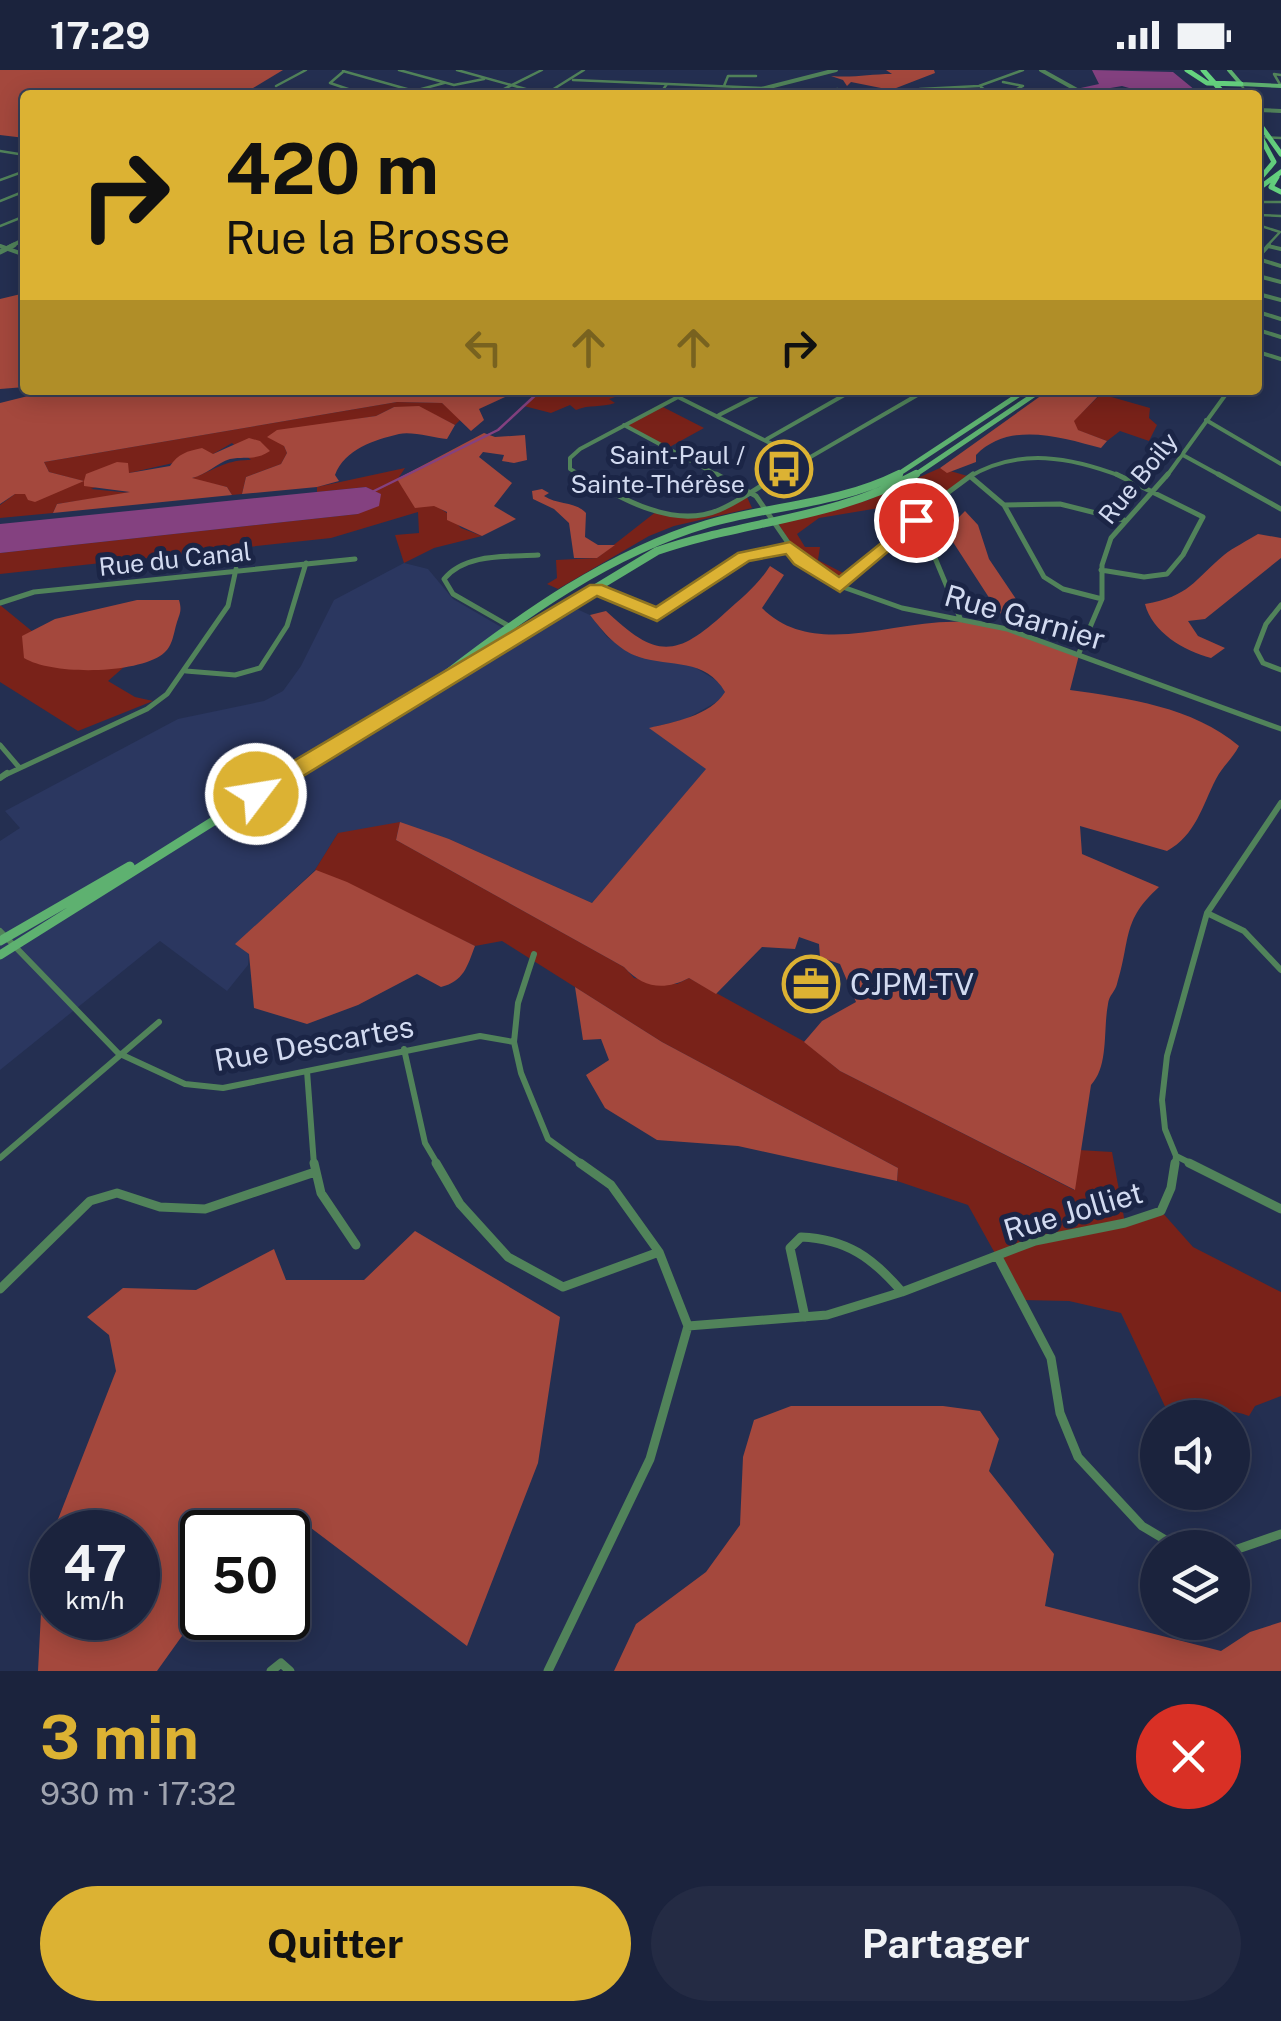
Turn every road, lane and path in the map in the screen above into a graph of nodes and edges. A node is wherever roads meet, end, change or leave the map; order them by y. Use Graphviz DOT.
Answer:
graph roads {
  1 [pos="306,70"];
  2 [pos="344,70"];
  3 [pos="399,70"];
  4 [pos="457,70"];
  5 [pos="542,70"];
  6 [pos="584,70"];
  7 [pos="836,70"];
  8 [pos="1023,70"];
  9 [pos="1041,70"];
  10 [pos="1187,70"];
  11 [pos="1229,70"];
  12 [pos="1281,74"];
  13 [pos="756,76"];
  14 [pos="1206,77"];
  15 [pos="486,78"];
  16 [pos="573,80"];
  17 [pos="1001,82"];
  18 [pos="444,83"];
  19 [pos="667,84"];
  20 [pos="276,86"];
  21 [pos="515,86"];
  22 [pos="724,86"];
  23 [pos="980,86"];
  24 [pos="1281,86"];
  25 [pos="763,88"];
  26 [pos="1242,89"];
  27 [pos="352,90"];
  28 [pos="411,90"];
  29 [pos="418,90"];
  30 [pos="505,90"];
  31 [pos="528,90"];
  32 [pos="554,90"];
  33 [pos="663,90"];
  34 [pos="756,90"];
  35 [pos="771,90"];
  36 [pos="912,90"];
  37 [pos="985,90"];
  38 [pos="1011,90"];
  39 [pos="1075,90"];
  40 [pos="1262,124"];
  41 [pos="1262,136"];
  42 [pos="1271,138"];
  43 [pos="1281,138"];
  44 [pos="1262,142"];
  45 [pos="1281,154"];
  46 [pos="1279,174"];
  47 [pos="1262,177"];
  48 [pos="1281,196"];
  49 [pos="1280,232"];
  50 [pos="1268,246"];
  51 [pos="1281,249"];
  52 [pos="1262,253"];
  53 [pos="758,395"];
  54 [pos="844,395"];
  55 [pos="913,395"];
  56 [pos="1018,395"];
  57 [pos="1034,395"];
  58 [pos="1225,395"];
  59 [pos="916,396"];
  60 [pos="718,416"];
  61 [pos="1206,420"];
  62 [pos="624,425"];
  63 [pos="766,440"];
  64 [pos="1181,454"];
  65 [pos="804,460"];
  66 [pos="1281,464"];
  67 [pos="971,477"];
  68 [pos="1156,490"];
  69 [pos="749,493"];
  70 [pos="1004,505"];
  71 [pos="1281,509"];
  72 [pos="768,512"];
  73 [pos="1124,520"];
  74 [pos="775,522"];
  75 [pos="900,534"];
  76 [pos="790,548"];
  77 [pos="538,554"];
  78 [pos="356,560"];
  79 [pos="306,563"];
  80 [pos="236,569"];
  81 [pos="1101,570"];
  82 [pos="840,586"];
  83 [pos="596,589"];
  84 [pos="1102,599"];
  85 [pos="0,602"];
  86 [pos="1281,605"];
  87 [pos="961,619"];
  88 [pos="511,628"];
  89 [pos="520,633"];
  90 [pos="1080,654"];
  91 [pos="1281,670"];
  92 [pos="186,672"];
  93 [pos="426,690"];
  94 [pos="1281,729"];
  95 [pos="0,744"];
  96 [pos="18,766"];
  97 [pos="0,778"];
  98 [pos="1281,802"];
  99 [pos="1207,913"];
  100 [pos="5,939"];
  101 [pos="0,954"];
  102 [pos="534,954"];
  103 [pos="1281,970"];
  104 [pos="159,1022"];
  105 [pos="514,1042"];
  106 [pos="404,1048"];
  107 [pos="118,1053"];
  108 [pos="308,1071"];
  109 [pos="1176,1156"];
  110 [pos="0,1158"];
  111 [pos="315,1172"];
  112 [pos="1281,1209"];
  113 [pos="356,1246"];
  114 [pos="659,1252"];
  115 [pos="998,1257"];
  116 [pos="0,1288"];
  117 [pos="902,1292"];
  118 [pos="806,1317"];
  119 [pos="688,1326"];
  120 [pos="1149,1530"];
  121 [pos="1281,1534"];
  122 [pos="1250,1545"];
  123 [pos="271,1671"];
  124 [pos="290,1671"];
  125 [pos="548,1671"];
  1 -- 20 [label="street"];
  2 -- 27 [label="street"];
  2 -- 28 [label="street"];
  3 -- 18 [label="street"];
  4 -- 15 [label="street"];
  5 -- 21 [label="street"];
  6 -- 16 [label="street"];
  7 -- 25 [label="street"];
  8 -- 17 [label="street"];
  9 -- 39 [label="street"];
  10 -- 14 [label="main road"];
  11 -- 26 [label="main road"];
  12 -- 24 [label="street"];
  13 -- 22 [label="street"];
  14 -- 26 [label="main road"];
  14 -- 26 [label="main road"];
  15 -- 18 [label="street"];
  15 -- 21 [label="street"];
  16 -- 19 [label="street"];
  16 -- 32 [label="street"];
  17 -- 36 [label="street"];
  17 -- 38 [label="street"];
  18 -- 29 [label="street"];
  19 -- 22 [label="street"];
  19 -- 33 [label="street"];
  21 -- 30 [label="street"];
  21 -- 31 [label="street"];
  22 -- 25 [label="street"];
  23 -- 37 [label="street"];
  24 -- 26 [label="main road"];
  25 -- 34 [label="street"];
  25 -- 35 [label="street"];
  40 -- 42 [label="main road"];
  41 -- 42 [label="street"];
  42 -- 43 [label="street"];
  42 -- 45 [label="main road"];
  44 -- 47 [label="main road"];
  46 -- 48 [label="main road"];
  49 -- 50 [label="street"];
  50 -- 51 [label="street"];
  50 -- 52 [label="street"];
  53 -- 60 [label="street"];
  54 -- 63 [label="street"];
  55 -- 59 [label="street"];
  56 -- 72 [label="main road"];
  57 -- 74 [label="main road"];
  58 -- 61 [label="street, Rue Boily"];
  59 -- 65 [label="street"];
  60 -- 62 [label="street"];
  60 -- 63 [label="street"];
  61 -- 64 [label="street, Rue Boily"];
  61 -- 66 [label="street"];
  62 -- 69 [label="street, Rue Garnier"];
  62 -- 69 [label="street"];
  63 -- 65 [label="street"];
  64 -- 68 [label="street, Rue Boily"];
  64 -- 71 [label="street"];
  65 -- 69 [label="street"];
  67 -- 68 [label="street"];
  67 -- 70 [label="street"];
  67 -- 75 [label="street"];
  68 -- 73 [label="street, Rue Boily"];
  68 -- 81 [label="street"];
  69 -- 72 [label="street, Rue Garnier"];
  70 -- 73 [label="street"];
  70 -- 84 [label="street"];
  72 -- 74 [label="street, Rue Garnier"];
  72 -- 88 [label="main road"];
  73 -- 81 [label="street, Rue Boily"];
  74 -- 76 [label="street, Rue Garnier"];
  74 -- 83 [label="main road"];
  75 -- 82 [label="street"];
  75 -- 87 [label="street"];
  76 -- 82 [label="street, Rue Garnier"];
  76 -- 83 [label="street"];
  77 -- 88 [label="street"];
  78 -- 79 [label="street, Rue du Canal"];
  79 -- 80 [label="street, Rue du Canal"];
  79 -- 92 [label="street"];
  80 -- 85 [label="street, Rue du Canal"];
  80 -- 92 [label="street"];
  81 -- 84 [label="street, Rue Boily"];
  82 -- 87 [label="street, Rue Garnier"];
  83 -- 89 [label="main road"];
  84 -- 90 [label="street, Rue Boily"];
  86 -- 91 [label="street"];
  87 -- 90 [label="street, Rue Garnier"];
  88 -- 89 [label="street"];
  88 -- 93 [label="main road"];
  89 -- 93 [label="main road"];
  90 -- 94 [label="street, Rue Garnier"];
  92 -- 96 [label="street"];
  93 -- 100 [label="main road"];
  95 -- 96 [label="street"];
  96 -- 97 [label="street"];
  98 -- 99 [label="street, Rue Jolliet"];
  99 -- 103 [label="street"];
  99 -- 109 [label="street, Rue Jolliet"];
  100 -- 101 [label="main road"];
  100 -- 107 [label="street, Rue Descartes"];
  102 -- 105 [label="street"];
  104 -- 107 [label="street"];
  105 -- 106 [label="street, Rue Descartes"];
  105 -- 114 [label="street"];
  106 -- 108 [label="street, Rue Descartes"];
  106 -- 114 [label="street"];
  107 -- 108 [label="street, Rue Descartes"];
  107 -- 110 [label="street"];
  108 -- 111 [label="street"];
  109 -- 112 [label="street"];
  109 -- 115 [label="street, Rue Jolliet"];
  111 -- 113 [label="street"];
  111 -- 116 [label="street"];
  114 -- 119 [label="street"];
  115 -- 117 [label="street, Rue Jolliet"];
  115 -- 120 [label="street"];
  117 -- 118 [label="street, Rue Jolliet"];
  117 -- 118 [label="street"];
  118 -- 119 [label="street, Rue Jolliet"];
  119 -- 125 [label="street"];
  121 -- 122 [label="street"];
  123 -- 124 [label="street"];
}
